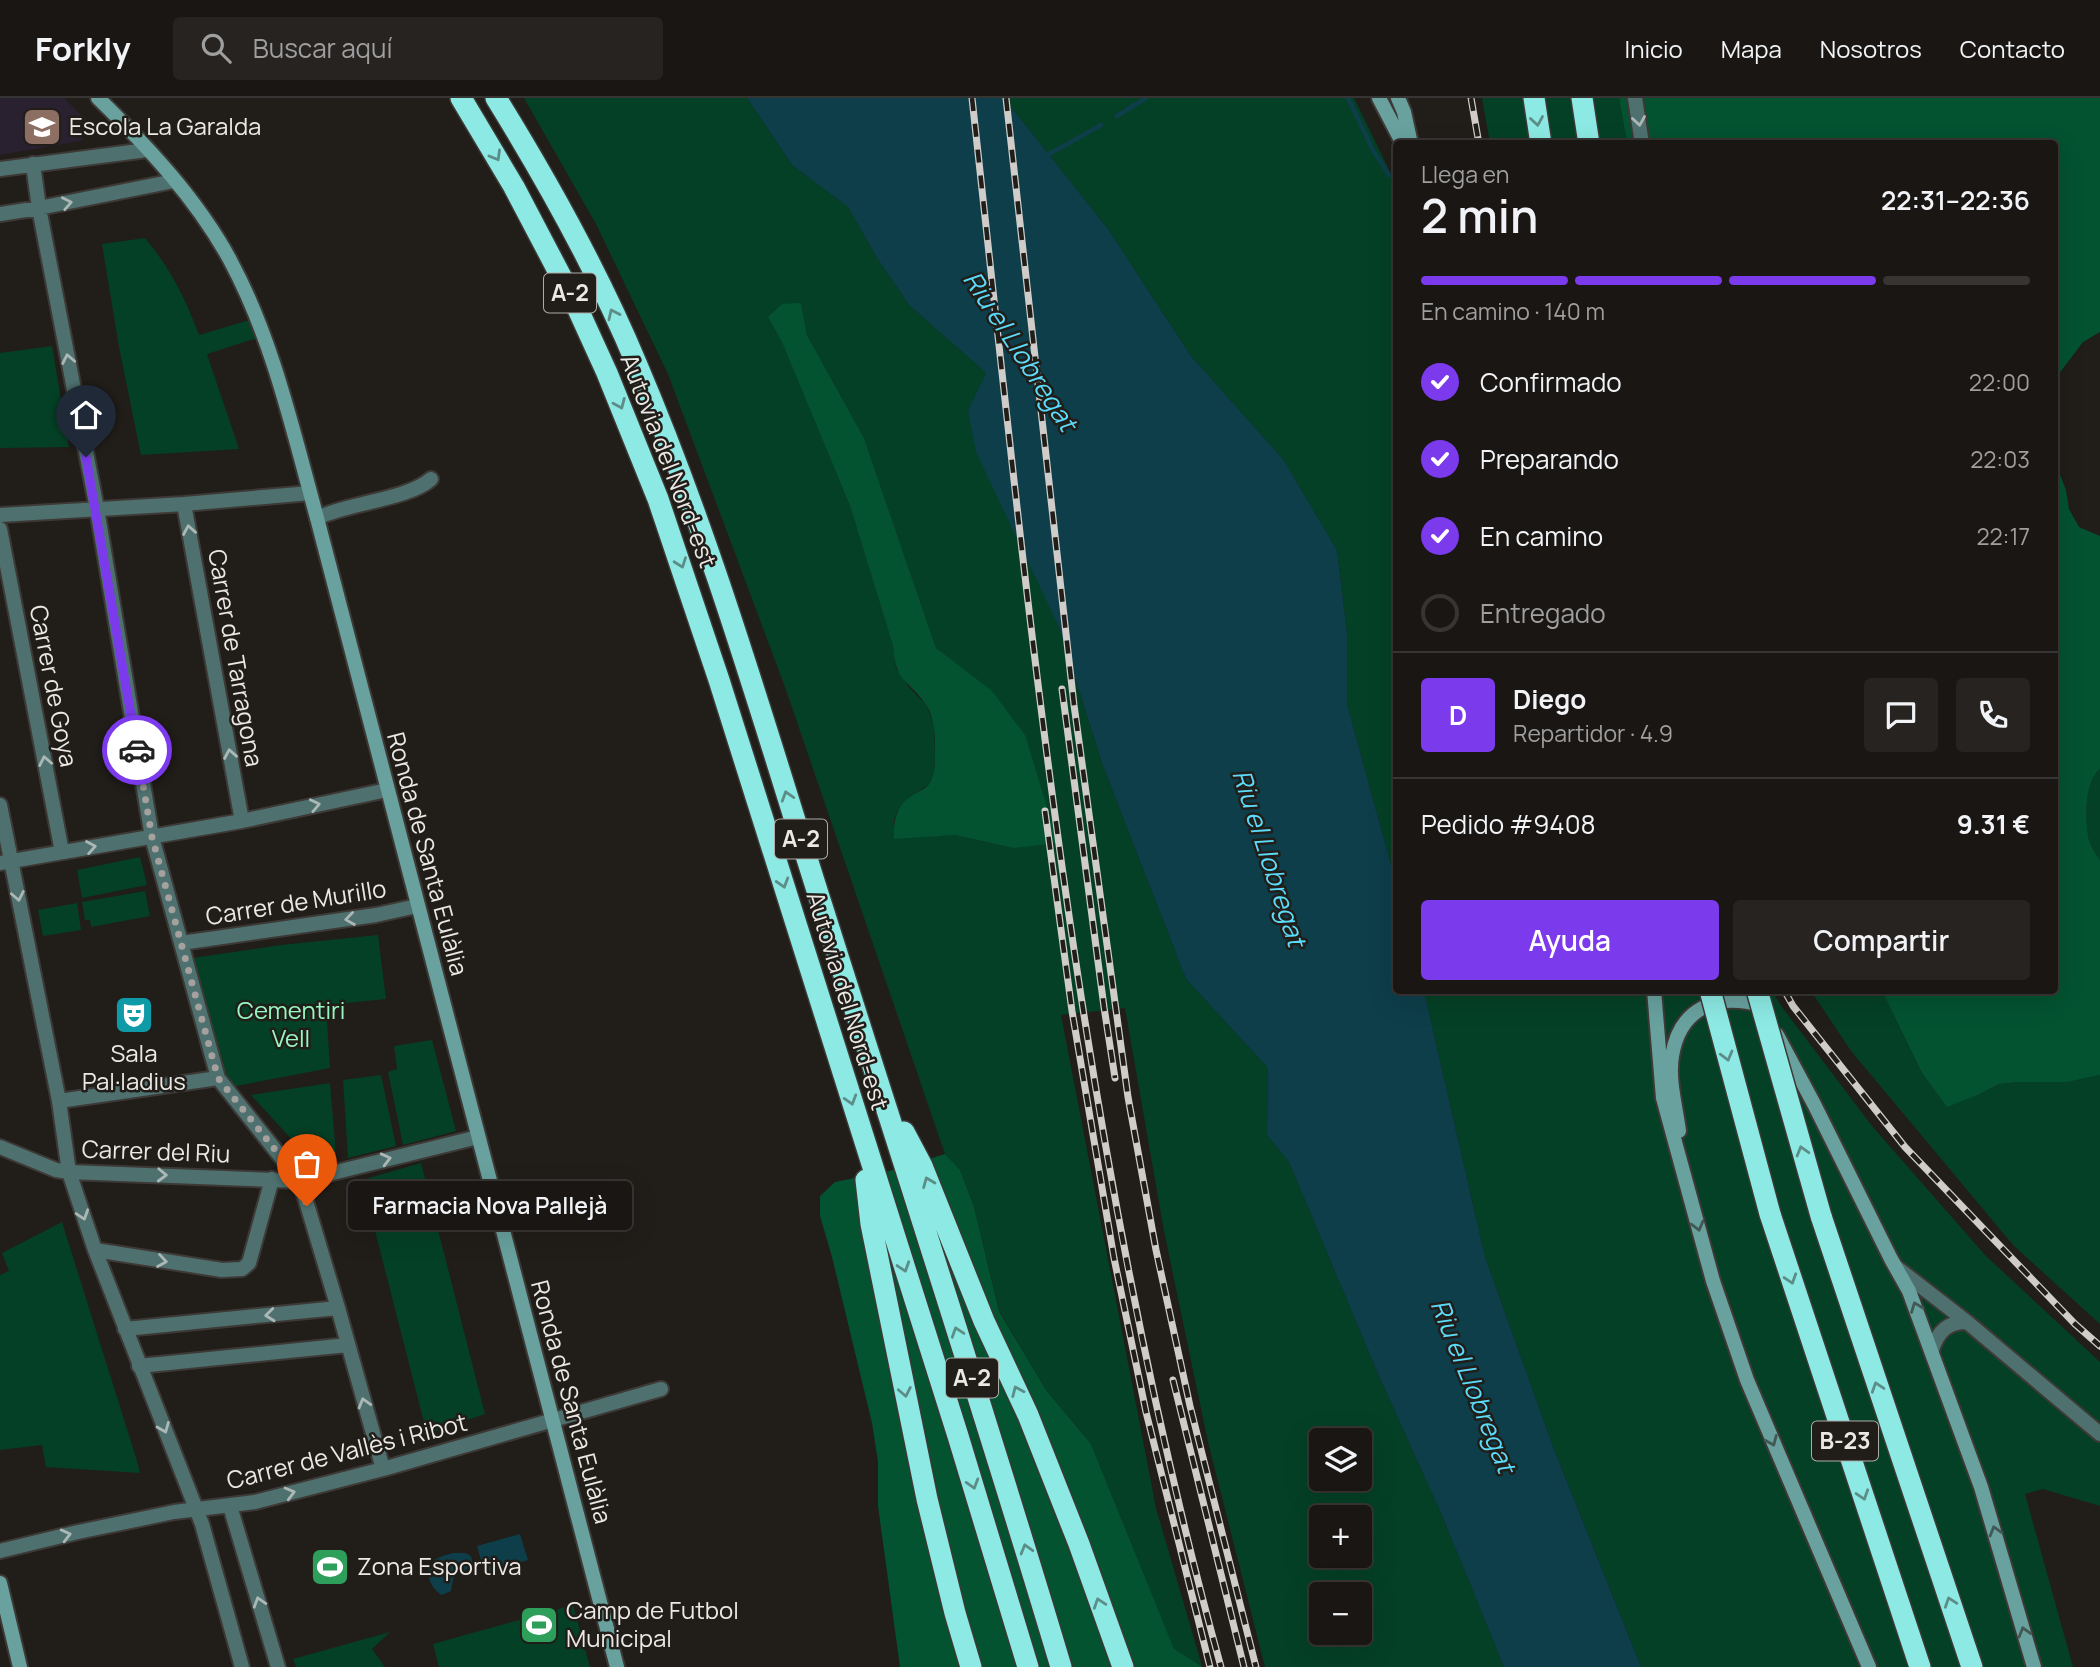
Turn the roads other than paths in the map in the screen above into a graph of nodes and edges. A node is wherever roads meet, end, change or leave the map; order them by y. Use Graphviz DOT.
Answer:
graph roads {
  1 [pos="98,98"];
  2 [pos="461,98"];
  3 [pos="496,98"];
  4 [pos="1379,98"];
  5 [pos="1398,98"];
  6 [pos="1534,98"];
  7 [pos="1582,98"];
  8 [pos="1635,98"];
  9 [pos="1401,140"];
  10 [pos="1410,140"];
  11 [pos="1540,140"];
  12 [pos="1588,140"];
  13 [pos="1641,140"];
  14 [pos="147,150"];
  15 [pos="33,164"];
  16 [pos="0,169"];
  17 [pos="174,181"];
  18 [pos="39,208"];
  19 [pos="0,214"];
  20 [pos="431,479"];
  21 [pos="310,493"];
  22 [pos="184,504"];
  23 [pos="97,509"];
  24 [pos="0,515"];
  25 [pos="317,518"];
  26 [pos="0,529"];
  27 [pos="387,790"];
  28 [pos="0,805"];
  29 [pos="242,821"];
  30 [pos="152,837"];
  31 [pos="62,852"];
  32 [pos="4,861"];
  33 [pos="417,906"];
  34 [pos="181,943"];
  35 [pos="1654,994"];
  36 [pos="1711,994"];
  37 [pos="1757,995"];
  38 [pos="218,1078"];
  39 [pos="882,1095"];
  40 [pos="60,1101"];
  41 [pos="861,1132"];
  42 [pos="478,1137"];
  43 [pos="0,1147"];
  44 [pos="1681,1160"];
  45 [pos="69,1172"];
  46 [pos="272,1180"];
  47 [pos="300,1181"];
  48 [pos="95,1250"];
  49 [pos="1896,1267"];
  50 [pos="338,1308"];
  51 [pos="1967,1322"];
  52 [pos="125,1329"];
  53 [pos="348,1345"];
  54 [pos="1932,1350"];
  55 [pos="139,1366"];
  56 [pos="661,1389"];
  57 [pos="552,1421"];
  58 [pos="2100,1434"];
  59 [pos="383,1469"];
  60 [pos="230,1506"];
  61 [pos="196,1509"];
  62 [pos="0,1551"];
  63 [pos="0,1583"];
  64 [pos="20,1667"];
  65 [pos="242,1667"];
  66 [pos="278,1667"];
  67 [pos="617,1667"];
  68 [pos="971,1667"];
  69 [pos="1028,1667"];
  70 [pos="1061,1667"];
  71 [pos="1123,1667"];
  72 [pos="1869,1667"];
  73 [pos="1920,1667"];
  74 [pos="1972,1667"];
  75 [pos="2034,1667"];
  1 -- 14 [label="main road, Ronda de Santa Eulàlia"];
  2 -- 41 [label="highway, Autovia del Nord-est / A-2, one-way"];
  39 -- 3 [label="highway, Autovia del Nord-est / A-2, one-way"];
  4 -- 9 [label="main road"];
  5 -- 10 [label="main road"];
  6 -- 11 [label="highway, one-way"];
  7 -- 12 [label="highway"];
  8 -- 13 [label="street, one-way"];
  14 -- 15 [label="street"];
  14 -- 17 [label="main road, Ronda de Santa Eulàlia"];
  15 -- 16 [label="street"];
  15 -- 18 [label="street"];
  18 -- 17 [label="street, one-way"];
  17 -- 21 [label="main road, Ronda de Santa Eulàlia"];
  18 -- 19 [label="street"];
  23 -- 18 [label="street, one-way"];
  20 -- 25 [label="street"];
  21 -- 22 [label="street"];
  21 -- 25 [label="main road, Ronda de Santa Eulàlia"];
  22 -- 23 [label="street"];
  29 -- 22 [label="street, Carrer de Tarragona, one-way"];
  23 -- 24 [label="street"];
  23 -- 30 [label="street"];
  25 -- 27 [label="main road, Ronda de Santa Eulàlia"];
  31 -- 26 [label="street, Carrer de Goya, one-way"];
  29 -- 27 [label="street, one-way"];
  27 -- 33 [label="main road, Ronda de Santa Eulàlia"];
  28 -- 32 [label="street"];
  29 -- 30 [label="street"];
  31 -- 30 [label="street, one-way"];
  30 -- 34 [label="street"];
  31 -- 32 [label="street"];
  32 -- 40 [label="street, one-way"];
  33 -- 34 [label="street, Carrer de Murillo, one-way"];
  33 -- 42 [label="main road, Ronda de Santa Eulàlia"];
  34 -- 38 [label="street"];
  35 -- 44 [label="main road"];
  36 -- 73 [label="highway, B-23, one-way, bridge"];
  37 -- 44 [label="main road"];
  37 -- 49 [label="main road"];
  74 -- 37 [label="highway, B-23, one-way, bridge"];
  38 -- 40 [label="street"];
  38 -- 47 [label="street"];
  70 -- 39 [label="highway, Autovia del Nord-est / A-2, one-way"];
  71 -- 39 [label="highway, one-way"];
  40 -- 45 [label="street"];
  41 -- 68 [label="highway, one-way"];
  41 -- 69 [label="highway, Autovia del Nord-est / A-2, one-way"];
  47 -- 42 [label="street, Carrer del Riu, one-way"];
  42 -- 57 [label="main road, Ronda de Santa Eulàlia"];
  43 -- 45 [label="street, Carrer del Riu"];
  44 -- 72 [label="main road, one-way"];
  45 -- 46 [label="street, Carrer del Riu, one-way"];
  45 -- 48 [label="street, one-way"];
  46 -- 47 [label="street, Carrer del Riu"];
  48 -- 46 [label="street, one-way"];
  47 -- 50 [label="street"];
  48 -- 52 [label="street"];
  49 -- 51 [label="street"];
  54 -- 49 [label="main road, one-way"];
  50 -- 52 [label="street, one-way"];
  50 -- 53 [label="street"];
  51 -- 54 [label="street"];
  51 -- 58 [label="street"];
  52 -- 55 [label="street"];
  53 -- 55 [label="street"];
  59 -- 53 [label="street, one-way"];
  75 -- 54 [label="main road, one-way"];
  55 -- 61 [label="street, one-way"];
  56 -- 57 [label="street, Carrer de Vallès i Ribot"];
  57 -- 59 [label="street, Carrer de Vallès i Ribot"];
  57 -- 67 [label="main road, Ronda de Santa Eulàlia"];
  60 -- 59 [label="street, Carrer de Vallès i Ribot, one-way"];
  60 -- 61 [label="street, Carrer de Vallès i Ribot"];
  66 -- 60 [label="street, one-way"];
  62 -- 61 [label="street, Carrer de Vallès i Ribot, one-way"];
  61 -- 65 [label="street"];
  63 -- 64 [label="main road"];
}
